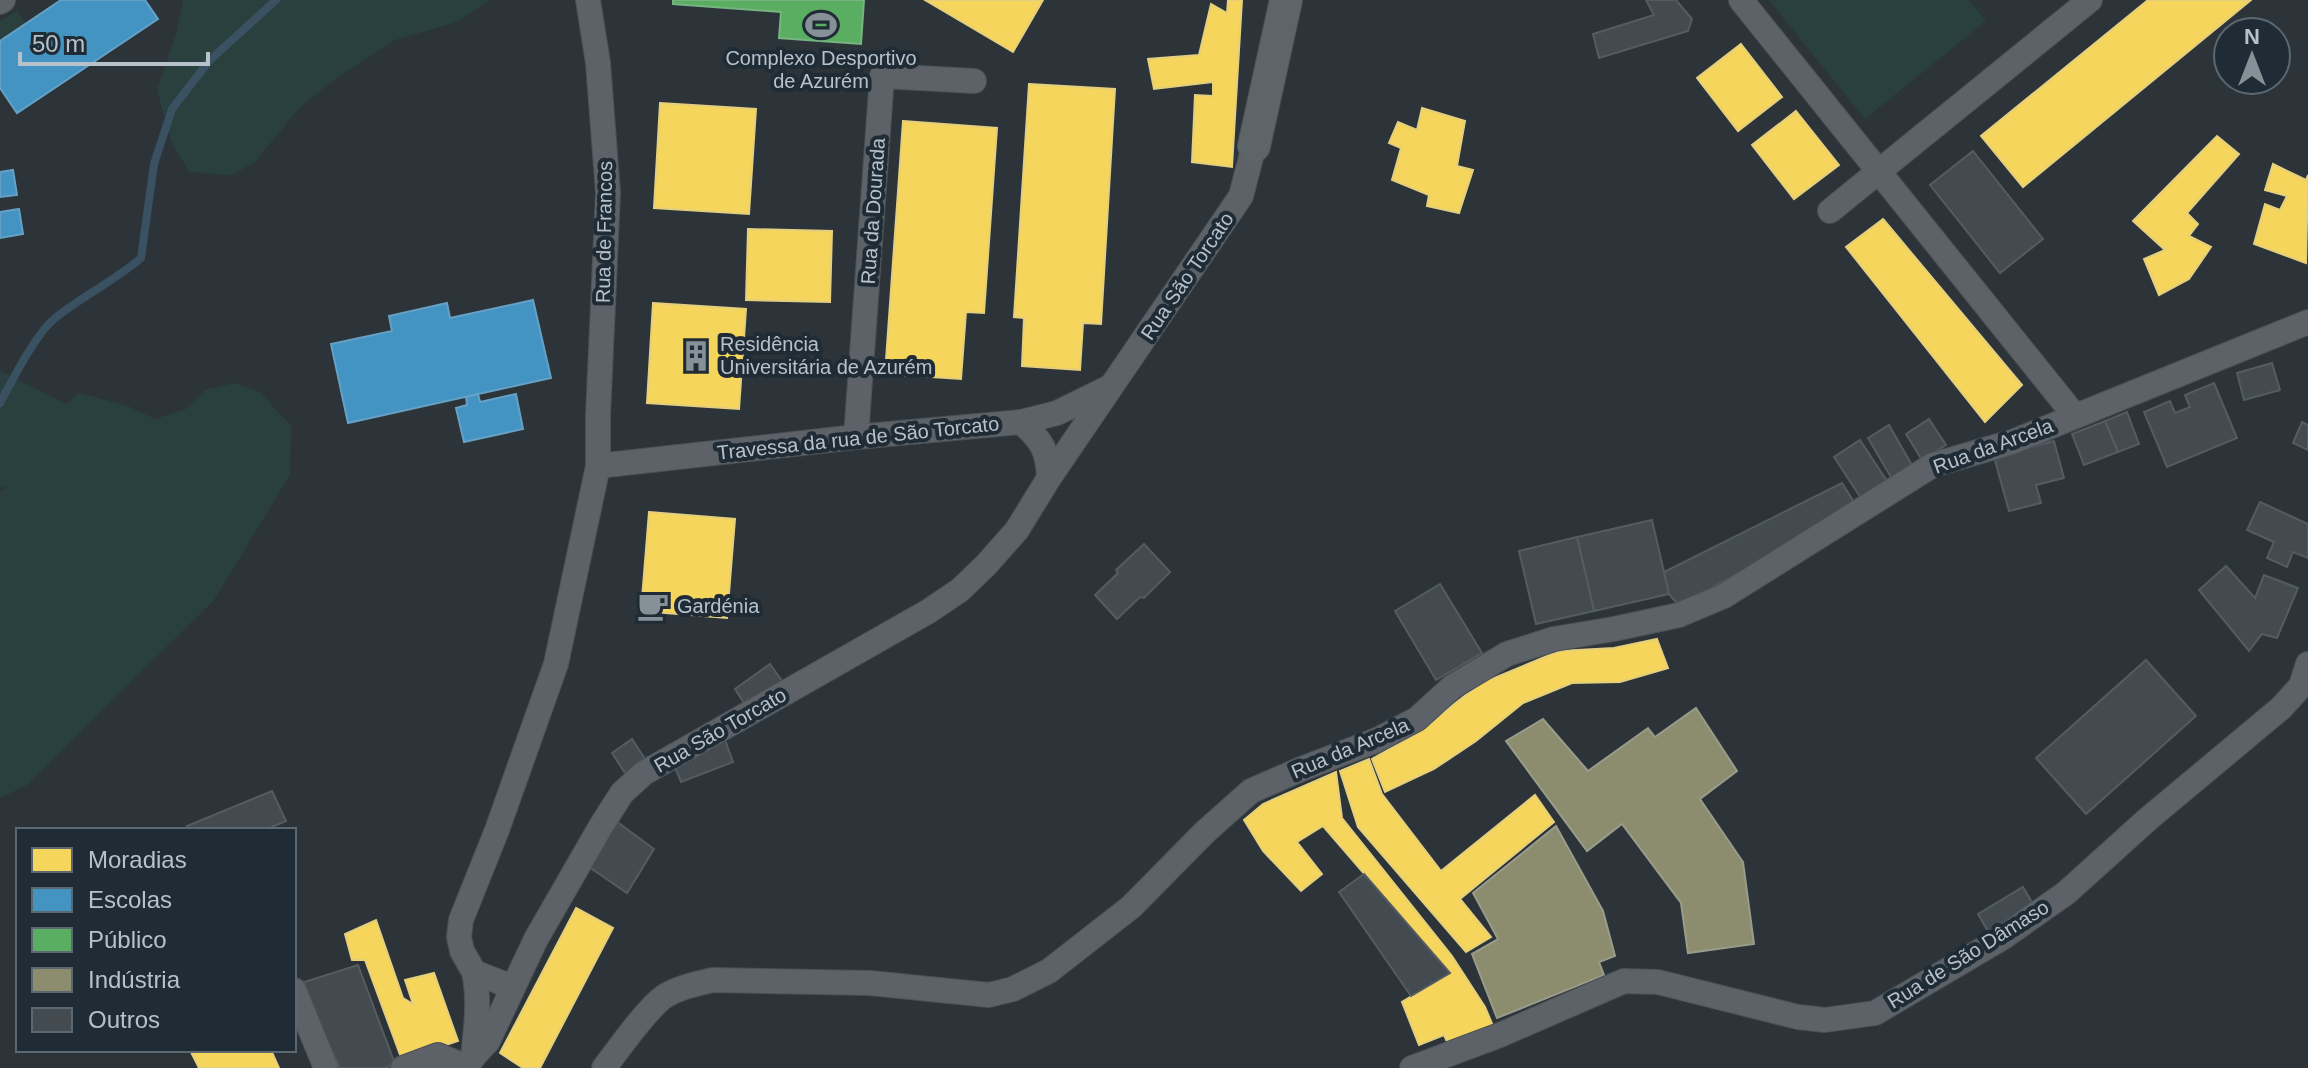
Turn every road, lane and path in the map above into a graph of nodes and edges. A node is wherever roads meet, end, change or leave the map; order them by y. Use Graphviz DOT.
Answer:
graph roads {
  1 [pos="588,0"];
  2 [pos="1264,0"];
  3 [pos="1286,0"];
  4 [pos="1741,0"];
  5 [pos="2090,0"];
  6 [pos="974,81"];
  7 [pos="1254,146"];
  8 [pos="1879,172"];
  9 [pos="1830,211"];
  10 [pos="2308,322"];
  11 [pos="1112,386"];
  12 [pos="2075,416"];
  13 [pos="1021,422"];
  14 [pos="856,437"];
  15 [pos="598,466"];
  16 [pos="1049,478"];
  17 [pos="2308,664"];
  18 [pos="474,972"];
  19 [pos="512,987"];
  20 [pos="296,995"];
  21 [pos="469,1064"];
  22 [pos="326,1068"];
  23 [pos="403,1068"];
  24 [pos="604,1068"];
  25 [pos="1412,1068"];
  1 -- 15 [label="street, Rua de Francos"];
  2 -- 7 [label="main road, Rua São Torcato"];
  3 -- 7 [label="main road, Rua São Torcato"];
  4 -- 8 [label="street"];
  5 -- 8 [label="street"];
  6 -- 14 [label="street, Rua da Dourada"];
  7 -- 11 [label="street, Rua São Torcato"];
  8 -- 9 [label="street"];
  8 -- 12 [label="street"];
  10 -- 12 [label="street, Rua da Arcela"];
  11 -- 13 [label="street, Travessa da rua de São Torcato"];
  11 -- 16 [label="street, Rua São Torcato"];
  12 -- 24 [label="street, Rua da Arcela"];
  13 -- 14 [label="street, Travessa da rua de São Torcato"];
  13 -- 16 [label="street"];
  14 -- 15 [label="street, Travessa da rua de São Torcato"];
  15 -- 18 [label="street, Rua de Francos"];
  16 -- 19 [label="street, Rua São Torcato"];
  17 -- 25 [label="street, Rua de São Dâmaso"];
  18 -- 19 [label="street"];
  18 -- 21 [label="street"];
  19 -- 21 [label="street, Rua São Torcato"];
  20 -- 22 [label="street"];
  21 -- 23 [label="street"];
}
